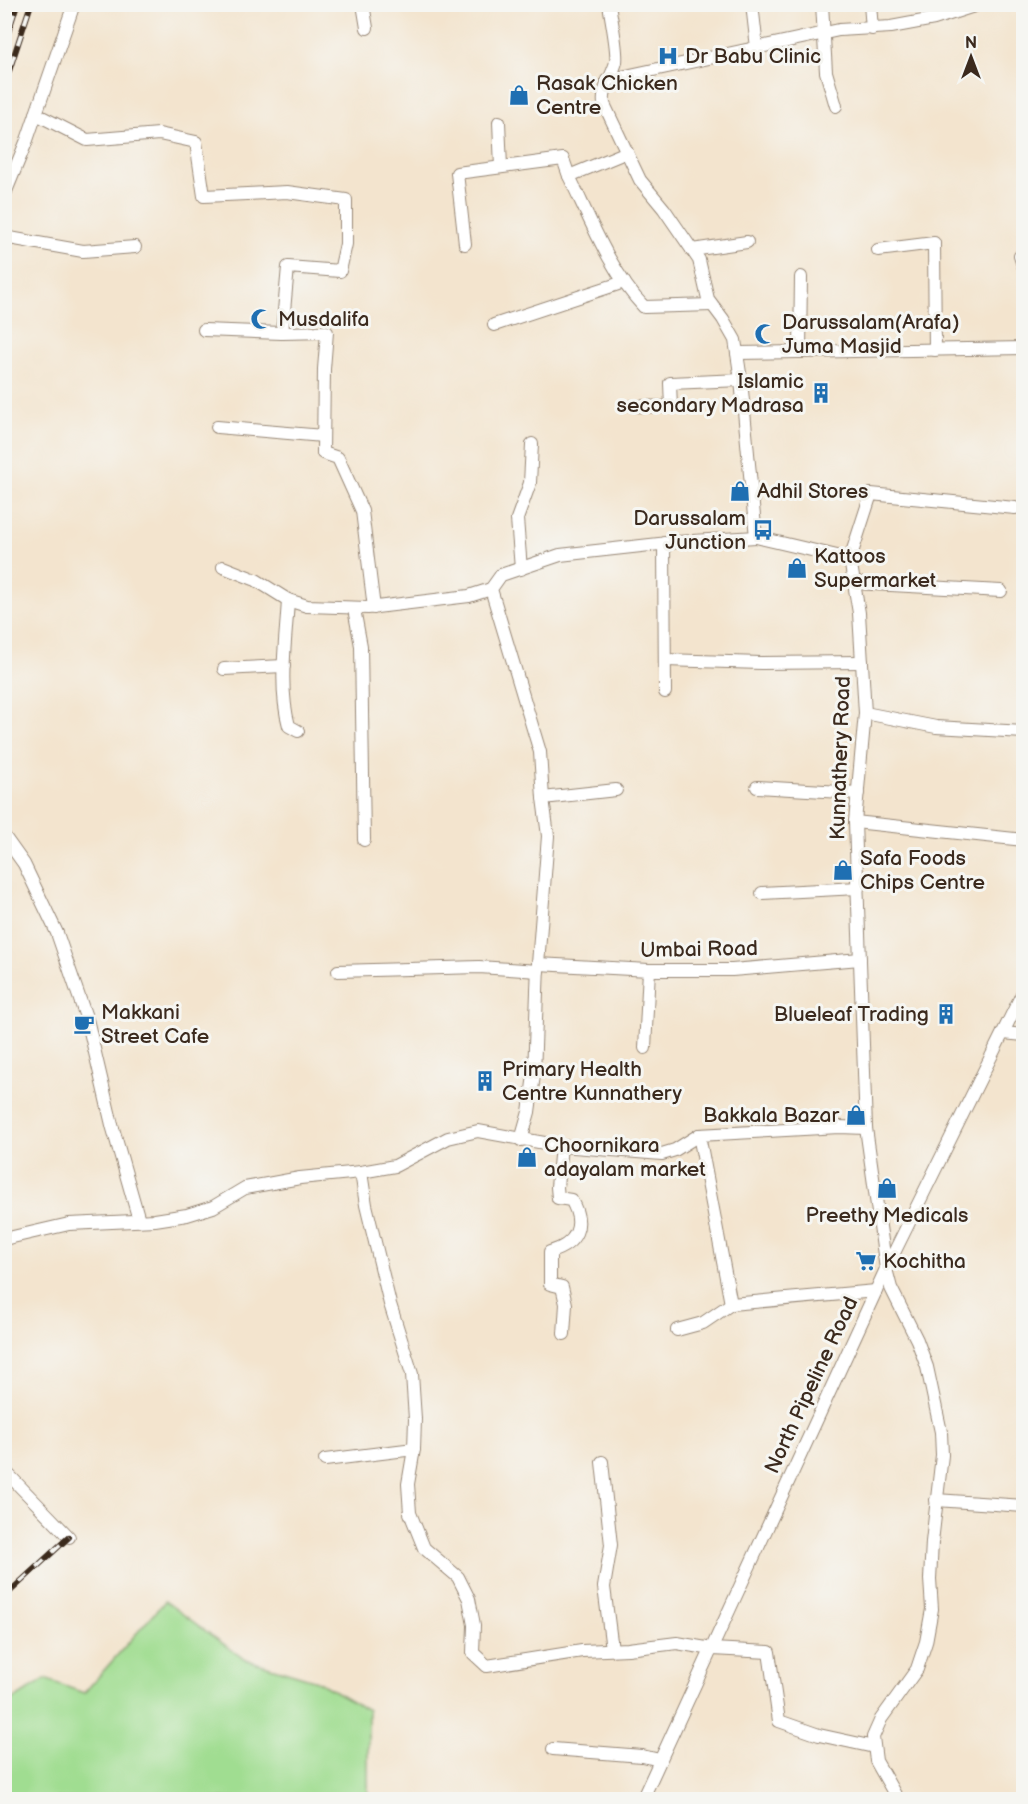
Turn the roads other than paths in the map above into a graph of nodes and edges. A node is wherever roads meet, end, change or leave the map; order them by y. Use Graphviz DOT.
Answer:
graph roads {
  1 [pos="74,4"];
  2 [pos="363,4"];
  3 [pos="609,4"];
  4 [pos="752,4"];
  5 [pos="822,4"];
  6 [pos="870,4"];
  7 [pos="980,4"];
  8 [pos="367,28"];
  9 [pos="872,29"];
  10 [pos="824,34"];
  11 [pos="757,48"];
  12 [pos="607,81"];
  13 [pos="836,106"];
  14 [pos="36,114"];
  15 [pos="499,122"];
  16 [pos="627,152"];
  17 [pos="501,167"];
  18 [pos="568,176"];
  19 [pos="4,196"];
  20 [pos="4,237"];
  21 [pos="747,242"];
  22 [pos="465,244"];
  23 [pos="135,247"];
  24 [pos="692,250"];
  25 [pos="878,250"];
  26 [pos="1023,255"];
  27 [pos="1023,268"];
  28 [pos="801,277"];
  29 [pos="624,282"];
  30 [pos="712,305"];
  31 [pos="494,325"];
  32 [pos="204,330"];
  33 [pos="282,333"];
  34 [pos="1023,348"];
  35 [pos="935,350"];
  36 [pos="800,352"];
  37 [pos="737,353"];
  38 [pos="741,380"];
  39 [pos="633,406"];
  40 [pos="217,427"];
  41 [pos="323,436"];
  42 [pos="532,444"];
  43 [pos="1016,508"];
  44 [pos="756,537"];
  45 [pos="664,543"];
  46 [pos="850,559"];
  47 [pos="223,567"];
  48 [pos="521,568"];
  49 [pos="854,583"];
  50 [pos="491,589"];
  51 [pos="1002,591"];
  52 [pos="288,600"];
  53 [pos="374,608"];
  54 [pos="354,609"];
  55 [pos="665,660"];
  56 [pos="862,662"];
  57 [pos="284,666"];
  58 [pos="224,669"];
  59 [pos="665,692"];
  60 [pos="865,713"];
  61 [pos="298,730"];
  62 [pos="1023,732"];
  63 [pos="757,787"];
  64 [pos="616,790"];
  65 [pos="858,793"];
  66 [pos="543,798"];
  67 [pos="855,822"];
  68 [pos="4,836"];
  69 [pos="364,840"];
  70 [pos="1023,840"];
  71 [pos="858,888"];
  72 [pos="762,893"];
  73 [pos="860,959"];
  74 [pos="538,968"];
  75 [pos="649,970"];
  76 [pos="338,971"];
  77 [pos="1023,990"];
  78 [pos="1003,1033"];
  79 [pos="1023,1035"];
  80 [pos="645,1048"];
  81 [pos="866,1128"];
  82 [pos="699,1135"];
  83 [pos="520,1140"];
  84 [pos="561,1146"];
  85 [pos="361,1172"];
  86 [pos="139,1220"];
  87 [pos="4,1239"];
  88 [pos="886,1269"];
  89 [pos="876,1291"];
  90 [pos="731,1304"];
  91 [pos="677,1330"];
  92 [pos="564,1334"];
  93 [pos="414,1449"];
  94 [pos="325,1460"];
  95 [pos="602,1462"];
  96 [pos="4,1470"];
  97 [pos="936,1500"];
  98 [pos="1023,1506"];
  99 [pos="69,1537"];
  100 [pos="612,1649"];
  101 [pos="712,1649"];
  102 [pos="874,1747"];
  103 [pos="553,1749"];
  104 [pos="660,1760"];
  105 [pos="642,1800"];
  106 [pos="898,1800"];
  1 -- 14 [label="street"];
  2 -- 8 [label="street"];
  3 -- 12 [label="street"];
  4 -- 11 [label="street"];
  5 -- 10 [label="street"];
  6 -- 9 [label="street"];
  7 -- 9 [label="street"];
  9 -- 10 [label="street"];
  10 -- 11 [label="street"];
  10 -- 13 [label="street"];
  11 -- 12 [label="street"];
  12 -- 16 [label="street"];
  14 -- 19 [label="street"];
  14 -- 33 [label="street"];
  15 -- 17 [label="street"];
  16 -- 18 [label="street"];
  16 -- 24 [label="street"];
  17 -- 18 [label="street"];
  17 -- 22 [label="street"];
  18 -- 29 [label="street"];
  20 -- 23 [label="street"];
  21 -- 24 [label="street"];
  24 -- 30 [label="street"];
  25 -- 35 [label="street"];
  26 -- 27 [label="street"];
  28 -- 36 [label="street"];
  29 -- 30 [label="street"];
  29 -- 31 [label="street"];
  30 -- 37 [label="street"];
  32 -- 33 [label="street"];
  33 -- 41 [label="street"];
  34 -- 35 [label="street"];
  35 -- 36 [label="street"];
  36 -- 37 [label="street"];
  37 -- 38 [label="street"];
  38 -- 39 [label="street"];
  38 -- 44 [label="street"];
  40 -- 41 [label="street"];
  41 -- 53 [label="street"];
  42 -- 48 [label="street"];
  43 -- 46 [label="street"];
  44 -- 45 [label="street"];
  44 -- 46 [label="street"];
  45 -- 48 [label="street"];
  45 -- 55 [label="street"];
  46 -- 49 [label="street, Kunnathery Road"];
  47 -- 52 [label="street"];
  48 -- 50 [label="street"];
  49 -- 51 [label="street"];
  49 -- 56 [label="street, Kunnathery Road"];
  50 -- 53 [label="street"];
  50 -- 66 [label="street"];
  52 -- 54 [label="street"];
  52 -- 57 [label="street"];
  53 -- 54 [label="street"];
  54 -- 69 [label="street"];
  55 -- 56 [label="street"];
  55 -- 59 [label="street"];
  56 -- 60 [label="street, Kunnathery Road"];
  57 -- 58 [label="street"];
  57 -- 61 [label="street"];
  60 -- 62 [label="street"];
  60 -- 65 [label="street, Kunnathery Road"];
  63 -- 65 [label="street"];
  64 -- 66 [label="street"];
  65 -- 67 [label="street, Kunnathery Road"];
  66 -- 74 [label="street"];
  67 -- 70 [label="street"];
  67 -- 71 [label="street, Kunnathery Road"];
  68 -- 86 [label="street"];
  71 -- 72 [label="street"];
  71 -- 73 [label="street, Kunnathery Road"];
  73 -- 75 [label="street, Umbai Road"];
  73 -- 81 [label="street, Kunnathery Road"];
  74 -- 75 [label="street, Umbai Road"];
  74 -- 76 [label="street, Umbai Road"];
  74 -- 83 [label="street"];
  75 -- 80 [label="street"];
  77 -- 78 [label="street, North Pipeline Road"];
  78 -- 79 [label="street"];
  78 -- 88 [label="street, North Pipeline Road"];
  81 -- 82 [label="street"];
  81 -- 88 [label="street, Kunnathery Road"];
  82 -- 84 [label="street"];
  82 -- 90 [label="street"];
  83 -- 84 [label="street"];
  83 -- 85 [label="street"];
  84 -- 92 [label="street"];
  85 -- 86 [label="street"];
  85 -- 93 [label="street"];
  86 -- 87 [label="street"];
  88 -- 89 [label="street, North Pipeline Road"];
  88 -- 97 [label="street, Kunnathery Road"];
  89 -- 90 [label="street"];
  89 -- 101 [label="street, North Pipeline Road"];
  90 -- 91 [label="street"];
  93 -- 94 [label="street"];
  93 -- 100 [label="street"];
  95 -- 100 [label="street"];
  96 -- 99 [label="street"];
  97 -- 98 [label="street"];
  97 -- 102 [label="street, Kunnathery Road"];
  100 -- 101 [label="street"];
  101 -- 102 [label="street"];
  101 -- 104 [label="street, North Pipeline Road"];
  102 -- 106 [label="street"];
  103 -- 104 [label="street"];
  104 -- 105 [label="street, North Pipeline Road"];
}
